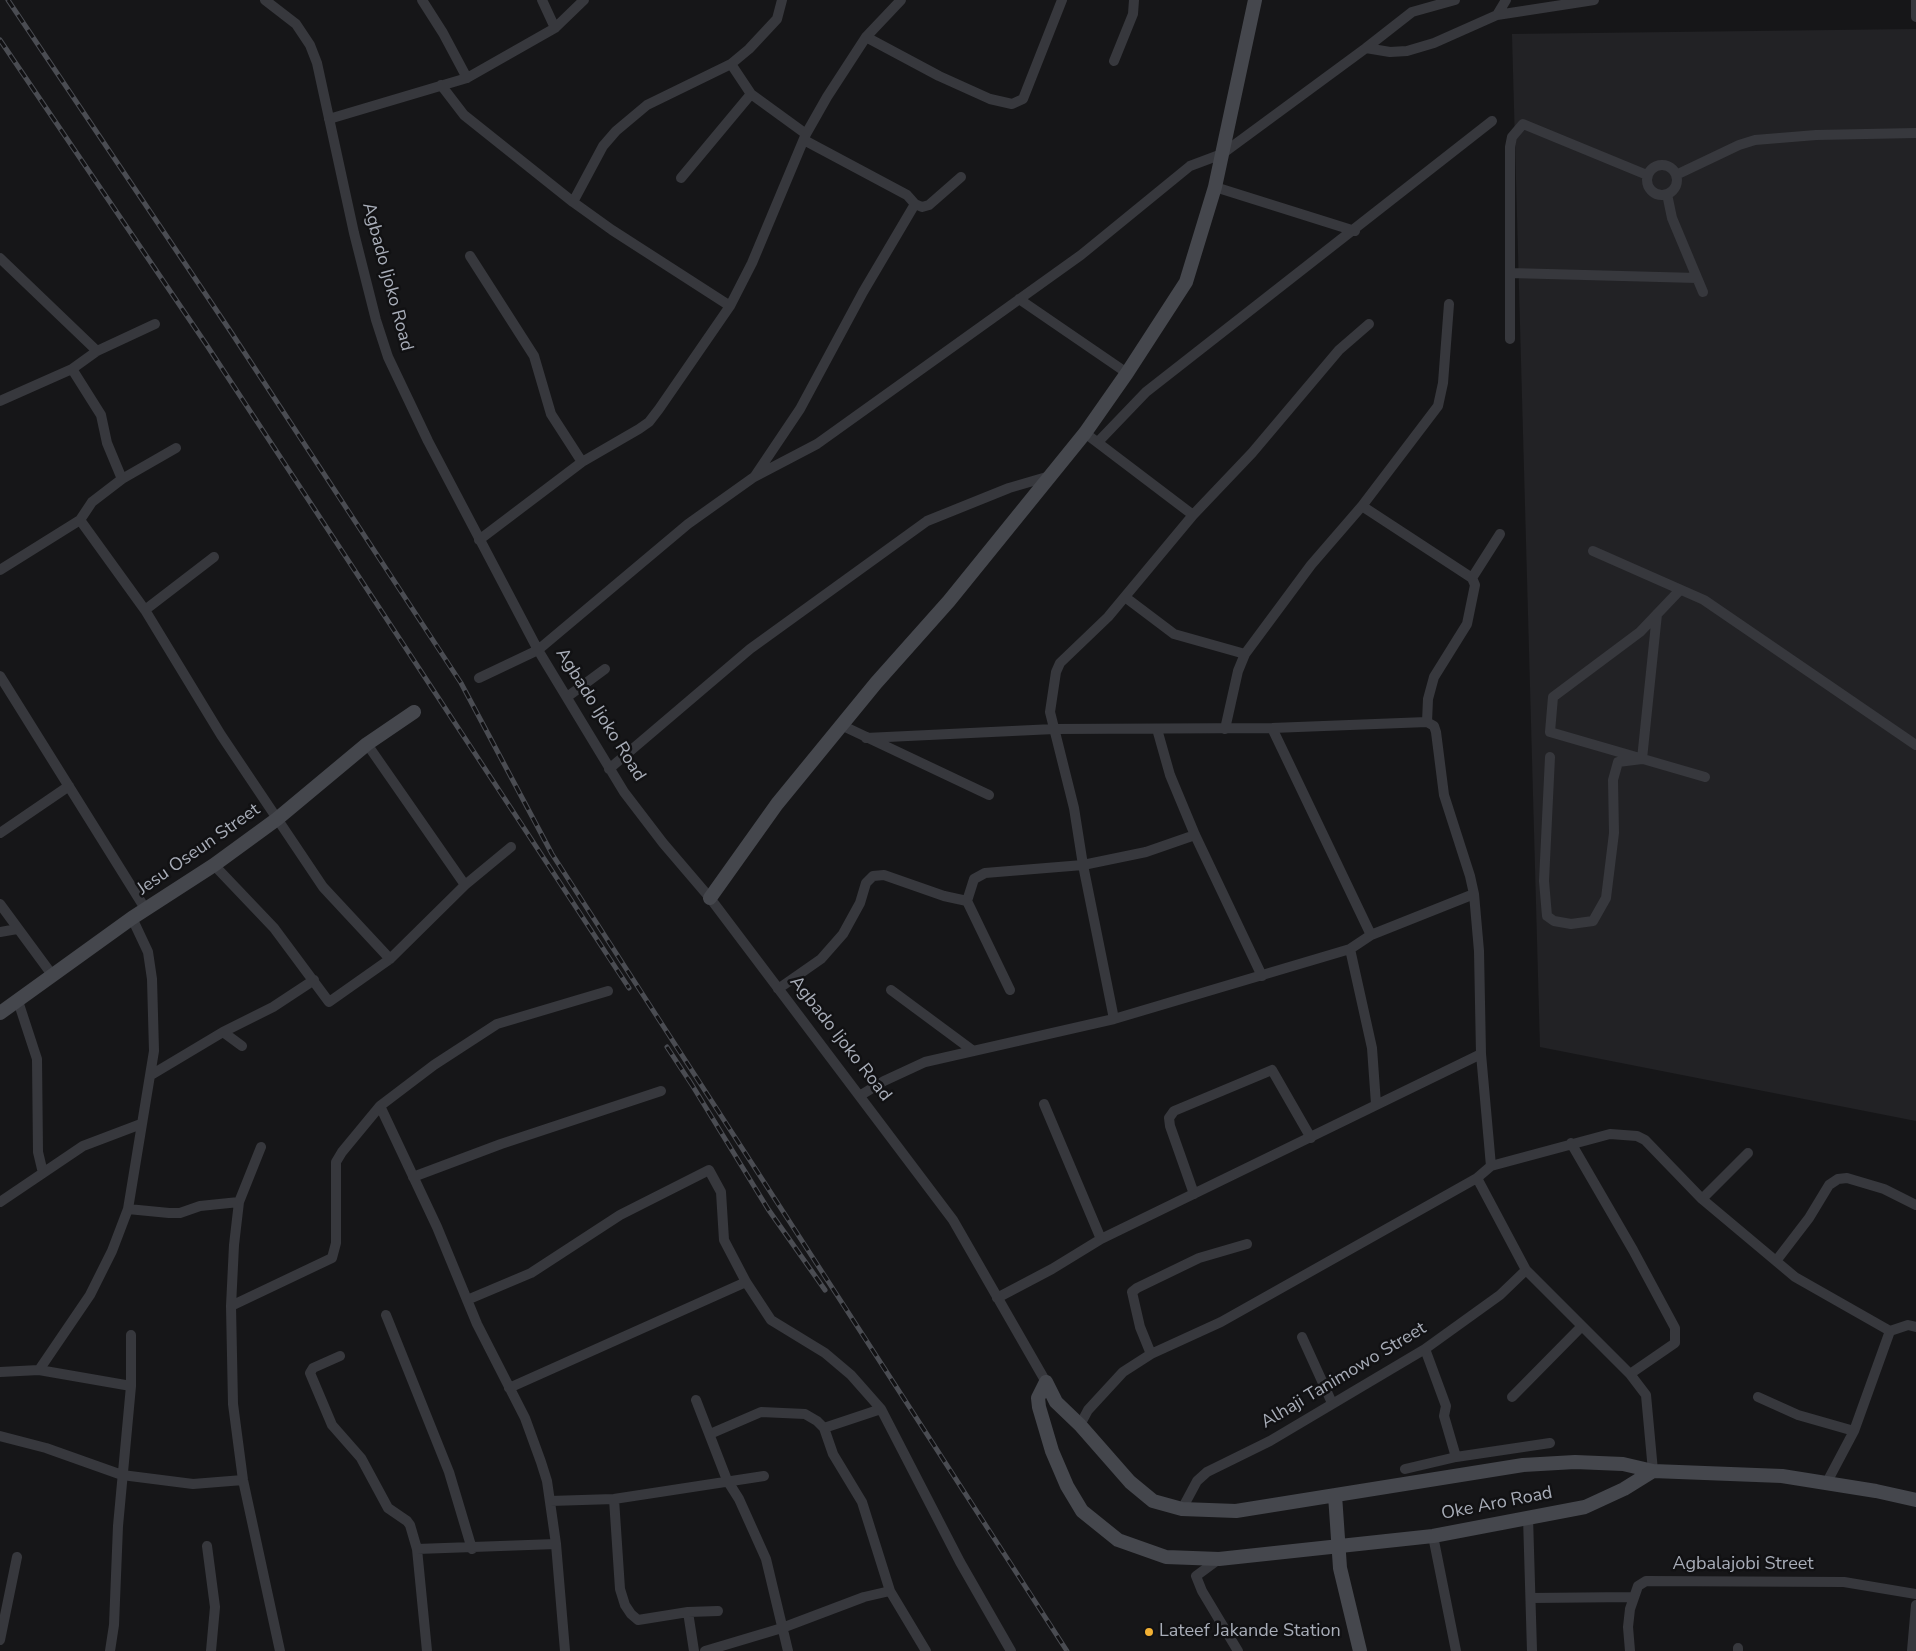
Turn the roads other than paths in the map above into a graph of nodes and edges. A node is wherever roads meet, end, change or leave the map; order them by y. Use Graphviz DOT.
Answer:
graph roads {
  1 [pos="265,0"];
  2 [pos="422,0"];
  3 [pos="542,0"];
  4 [pos="584,0"];
  5 [pos="782,0"];
  6 [pos="901,0"];
  7 [pos="1062,0"];
  8 [pos="1134,0"];
  9 [pos="1255,0"];
  10 [pos="1455,0"];
  11 [pos="1506,0"];
  12 [pos="1594,0"];
  13 [pos="1916,0"];
  14 [pos="1497,16"];
  15 [pos="1916,17"];
  16 [pos="556,28"];
  17 [pos="866,38"];
  18 [pos="1366,48"];
  19 [pos="1114,61"];
  20 [pos="731,64"];
  21 [pos="467,78"];
  22 [pos="441,85"];
  23 [pos="751,94"];
  24 [pos="329,119"];
  25 [pos="1492,121"];
  26 [pos="1916,133"];
  27 [pos="805,137"];
  28 [pos="1222,154"];
  29 [pos="1647,175"];
  30 [pos="1676,175"];
  31 [pos="961,177"];
  32 [pos="681,178"];
  33 [pos="1215,187"];
  34 [pos="1667,194"];
  35 [pos="573,202"];
  36 [pos="915,204"];
  37 [pos="1355,231"];
  38 [pos="470,256"];
  39 [pos="0,258"];
  40 [pos="1510,273"];
  41 [pos="1697,278"];
  42 [pos="1703,292"];
  43 [pos="1019,299"];
  44 [pos="1449,304"];
  45 [pos="730,306"];
  46 [pos="155,324"];
  47 [pos="1368,324"];
  48 [pos="1510,338"];
  49 [pos="97,351"];
  50 [pos="72,369"];
  51 [pos="1127,373"];
  52 [pos="0,401"];
  53 [pos="1085,432"];
  54 [pos="1098,442"];
  55 [pos="176,448"];
  56 [pos="582,462"];
  57 [pos="1050,476"];
  58 [pos="754,477"];
  59 [pos="122,479"];
  60 [pos="1362,506"];
  61 [pos="1194,515"];
  62 [pos="80,520"];
  63 [pos="1500,534"];
  64 [pos="479,540"];
  65 [pos="1593,551"];
  66 [pos="214,557"];
  67 [pos="0,570"];
  68 [pos="1472,578"];
  69 [pos="1680,590"];
  70 [pos="1125,597"];
  71 [pos="146,610"];
  72 [pos="1658,614"];
  73 [pos="538,650"];
  74 [pos="1245,654"];
  75 [pos="606,669"];
  76 [pos="0,676"];
  77 [pos="479,678"];
  78 [pos="566,696"];
  79 [pos="414,712"];
  80 [pos="1427,722"];
  81 [pos="841,725"];
  82 [pos="1225,728"];
  83 [pos="1272,728"];
  84 [pos="1054,730"];
  85 [pos="1157,730"];
  86 [pos="866,738"];
  87 [pos="368,744"];
  88 [pos="1916,745"];
  89 [pos="1550,758"];
  90 [pos="1642,759"];
  91 [pos="609,769"];
  92 [pos="1705,777"];
  93 [pos="69,786"];
  94 [pos="989,795"];
  95 [pos="277,819"];
  96 [pos="0,833"];
  97 [pos="1195,835"];
  98 [pos="511,847"];
  99 [pos="214,865"];
  100 [pos="1083,865"];
  101 [pos="465,885"];
  102 [pos="1474,894"];
  103 [pos="710,898"];
  104 [pos="967,901"];
  105 [pos="0,904"];
  106 [pos="146,910"];
  107 [pos="132,918"];
  108 [pos="17,929"];
  109 [pos="0,932"];
  110 [pos="1371,935"];
  111 [pos="1350,948"];
  112 [pos="390,959"];
  113 [pos="53,976"];
  114 [pos="1262,976"];
  115 [pos="314,980"];
  116 [pos="778,989"];
  117 [pos="891,990"];
  118 [pos="1010,990"];
  119 [pos="608,991"];
  120 [pos="18,1001"];
  121 [pos="0,1013"];
  122 [pos="1114,1019"];
  123 [pos="223,1032"];
  124 [pos="242,1046"];
  125 [pos="972,1050"];
  126 [pos="1481,1054"];
  127 [pos="151,1076"];
  128 [pos="661,1091"];
  129 [pos="860,1095"];
  130 [pos="1044,1104"];
  131 [pos="1376,1104"];
  132 [pos="380,1106"];
  133 [pos="141,1124"];
  134 [pos="1311,1138"];
  135 [pos="1571,1143"];
  136 [pos="260,1147"];
  137 [pos="1748,1153"];
  138 [pos="1491,1166"];
  139 [pos="43,1173"];
  140 [pos="413,1177"];
  141 [pos="1477,1178"];
  142 [pos="1194,1194"];
  143 [pos="1702,1199"];
  144 [pos="0,1202"];
  145 [pos="239,1202"];
  146 [pos="1916,1205"];
  147 [pos="128,1209"];
  148 [pos="1101,1239"];
  149 [pos="1247,1244"];
  150 [pos="1776,1261"];
  151 [pos="1526,1270"];
  152 [pos="746,1282"];
  153 [pos="997,1298"];
  154 [pos="467,1300"];
  155 [pos="231,1306"];
  156 [pos="386,1315"];
  157 [pos="1582,1326"];
  158 [pos="1916,1327"];
  159 [pos="1890,1331"];
  160 [pos="131,1334"];
  161 [pos="1302,1337"];
  162 [pos="1424,1349"];
  163 [pos="1151,1354"];
  164 [pos="340,1356"];
  165 [pos="40,1370"];
  166 [pos="0,1372"];
  167 [pos="1630,1374"];
  168 [pos="1046,1382"];
  169 [pos="131,1386"];
  170 [pos="509,1388"];
  171 [pos="1512,1397"];
  172 [pos="1758,1397"];
  173 [pos="696,1400"];
  174 [pos="1332,1403"];
  175 [pos="881,1409"];
  176 [pos="1080,1425"];
  177 [pos="824,1428"];
  178 [pos="1854,1431"];
  179 [pos="710,1434"];
  180 [pos="0,1436"];
  181 [pos="1550,1443"];
  182 [pos="1456,1457"];
  183 [pos="1405,1469"];
  184 [pos="1653,1471"];
  185 [pos="122,1475"];
  186 [pos="764,1476"];
  187 [pos="243,1480"];
  188 [pos="727,1480"];
  189 [pos="1827,1482"];
  190 [pos="1335,1495"];
  191 [pos="614,1500"];
  192 [pos="1916,1500"];
  193 [pos="550,1501"];
  194 [pos="1182,1509"];
  195 [pos="1528,1517"];
  196 [pos="1433,1536"];
  197 [pos="556,1544"];
  198 [pos="207,1546"];
  199 [pos="472,1548"];
  200 [pos="1339,1548"];
  201 [pos="417,1549"];
  202 [pos="17,1557"];
  203 [pos="1219,1560"];
  204 [pos="890,1591"];
  205 [pos="1916,1594"];
  206 [pos="1633,1597"];
  207 [pos="1532,1598"];
  208 [pos="1916,1605"];
  209 [pos="718,1611"];
  210 [pos="688,1612"];
  211 [pos="782,1628"];
  212 [pos="0,1640"];
  213 [pos="735,1647"];
  214 [pos="110,1651"];
  215 [pos="212,1651"];
  216 [pos="280,1651"];
  217 [pos="427,1651"];
  218 [pos="565,1651"];
  219 [pos="694,1651"];
  220 [pos="705,1651"];
  221 [pos="788,1651"];
  222 [pos="926,1651"];
  223 [pos="1011,1651"];
  224 [pos="1238,1651"];
  225 [pos="1360,1651"];
  226 [pos="1456,1651"];
  227 [pos="1532,1651"];
  228 [pos="1630,1651"];
  229 [pos="1912,1651"];
  1 -- 24 [label="street, Agbado Ijoko Road"];
  2 -- 21 [label="street"];
  3 -- 16 [label="street"];
  4 -- 16 [label="street"];
  5 -- 20 [label="street"];
  6 -- 17 [label="street"];
  7 -- 17 [label="street"];
  8 -- 19 [label="street"];
  9 -- 28 [label="main road"];
  10 -- 18 [label="street"];
  11 -- 14 [label="street"];
  12 -- 14 [label="street"];
  13 -- 15 [label="street"];
  14 -- 18 [label="street"];
  16 -- 21 [label="street"];
  17 -- 27 [label="street"];
  18 -- 28 [label="street"];
  20 -- 23 [label="street"];
  20 -- 35 [label="street"];
  21 -- 22 [label="street"];
  22 -- 24 [label="street"];
  22 -- 35 [label="street"];
  23 -- 27 [label="street"];
  23 -- 32 [label="street"];
  24 -- 64 [label="street, Agbado Ijoko Road"];
  25 -- 37 [label="street"];
  26 -- 30 [label="street"];
  27 -- 36 [label="street"];
  27 -- 45 [label="street"];
  28 -- 33 [label="main road"];
  28 -- 43 [label="street"];
  29 -- 30 [label="street"];
  29 -- 34 [label="street"];
  29 -- 40 [label="street"];
  30 -- 34 [label="street"];
  31 -- 36 [label="street"];
  33 -- 37 [label="street"];
  33 -- 51 [label="main road"];
  34 -- 41 [label="street"];
  35 -- 45 [label="street"];
  36 -- 58 [label="street"];
  37 -- 54 [label="street"];
  38 -- 56 [label="street"];
  39 -- 49 [label="street"];
  40 -- 41 [label="street"];
  40 -- 48 [label="street"];
  41 -- 42 [label="street"];
  43 -- 51 [label="street"];
  43 -- 58 [label="street"];
  44 -- 60 [label="street"];
  45 -- 56 [label="street"];
  46 -- 49 [label="street"];
  47 -- 61 [label="street"];
  49 -- 50 [label="street"];
  50 -- 52 [label="street"];
  50 -- 59 [label="street"];
  51 -- 53 [label="main road"];
  53 -- 54 [label="street"];
  53 -- 57 [label="main road"];
  54 -- 61 [label="street"];
  55 -- 59 [label="street"];
  56 -- 64 [label="street"];
  57 -- 81 [label="main road"];
  57 -- 91 [label="street"];
  58 -- 73 [label="street"];
  59 -- 62 [label="street"];
  60 -- 68 [label="street"];
  60 -- 74 [label="street"];
  61 -- 70 [label="street"];
  62 -- 67 [label="street"];
  62 -- 71 [label="street"];
  63 -- 68 [label="street"];
  64 -- 73 [label="street, Agbado Ijoko Road"];
  65 -- 69 [label="street"];
  66 -- 71 [label="street"];
  68 -- 80 [label="street"];
  69 -- 72 [label="street"];
  69 -- 88 [label="street"];
  70 -- 74 [label="street"];
  70 -- 84 [label="street"];
  71 -- 95 [label="street"];
  72 -- 90 [label="street"];
  72 -- 90 [label="street"];
  73 -- 77 [label="street"];
  73 -- 78 [label="street, Agbado Ijoko Road"];
  74 -- 82 [label="street"];
  75 -- 78 [label="street"];
  76 -- 93 [label="street"];
  78 -- 91 [label="street, Agbado Ijoko Road"];
  79 -- 87 [label="main road, Jesu Oseun Street"];
  80 -- 83 [label="street"];
  80 -- 102 [label="street"];
  81 -- 86 [label="street"];
  81 -- 103 [label="main road"];
  82 -- 83 [label="street"];
  82 -- 85 [label="street"];
  83 -- 110 [label="street"];
  84 -- 85 [label="street"];
  84 -- 86 [label="street"];
  84 -- 100 [label="street"];
  85 -- 97 [label="street"];
  86 -- 94 [label="street"];
  87 -- 95 [label="main road, Jesu Oseun Street"];
  87 -- 101 [label="street"];
  89 -- 90 [label="street"];
  90 -- 92 [label="street"];
  91 -- 103 [label="street, Agbado Ijoko Road"];
  93 -- 96 [label="street"];
  93 -- 106 [label="street"];
  95 -- 99 [label="main road, Jesu Oseun Street"];
  95 -- 112 [label="street"];
  97 -- 100 [label="street"];
  97 -- 114 [label="street"];
  98 -- 101 [label="street"];
  99 -- 106 [label="main road, Jesu Oseun Street"];
  99 -- 115 [label="street"];
  100 -- 104 [label="street"];
  100 -- 122 [label="street"];
  101 -- 112 [label="street"];
  102 -- 110 [label="street"];
  102 -- 126 [label="street"];
  103 -- 116 [label="street, Agbado Ijoko Road"];
  104 -- 116 [label="street"];
  104 -- 118 [label="street"];
  105 -- 108 [label="street"];
  106 -- 107 [label="main road, Jesu Oseun Street"];
  107 -- 113 [label="main road, Jesu Oseun Street"];
  107 -- 127 [label="street"];
  108 -- 109 [label="street"];
  108 -- 113 [label="street"];
  110 -- 111 [label="street"];
  111 -- 114 [label="street"];
  111 -- 131 [label="street"];
  112 -- 115 [label="street"];
  113 -- 120 [label="main road, Jesu Oseun Street"];
  114 -- 122 [label="street"];
  115 -- 123 [label="street"];
  116 -- 129 [label="street, Agbado Ijoko Road"];
  117 -- 125 [label="street"];
  119 -- 132 [label="street"];
  120 -- 121 [label="main road, Jesu Oseun Street"];
  120 -- 139 [label="street"];
  122 -- 125 [label="street"];
  123 -- 124 [label="street"];
  123 -- 127 [label="street"];
  125 -- 129 [label="street"];
  126 -- 131 [label="street"];
  126 -- 138 [label="street"];
  127 -- 133 [label="street"];
  128 -- 140 [label="street"];
  129 -- 153 [label="street, Agbado Ijoko Road"];
  130 -- 148 [label="street"];
  131 -- 134 [label="street"];
  132 -- 140 [label="street"];
  132 -- 155 [label="street"];
  133 -- 139 [label="street"];
  133 -- 147 [label="street"];
  134 -- 142 [label="street"];
  134 -- 142 [label="street"];
  135 -- 138 [label="street"];
  135 -- 143 [label="street"];
  135 -- 167 [label="street"];
  136 -- 145 [label="street"];
  137 -- 143 [label="street"];
  138 -- 141 [label="street"];
  139 -- 144 [label="street"];
  140 -- 154 [label="street"];
  141 -- 151 [label="street"];
  141 -- 163 [label="street"];
  142 -- 148 [label="street"];
  143 -- 150 [label="street"];
  145 -- 147 [label="street"];
  145 -- 155 [label="street"];
  146 -- 150 [label="street"];
  147 -- 165 [label="street"];
  148 -- 153 [label="street"];
  149 -- 163 [label="street"];
  150 -- 159 [label="street"];
  151 -- 157 [label="street"];
  151 -- 162 [label="street, Alhaji Tanimowo Street"];
  152 -- 154 [label="street"];
  152 -- 170 [label="street"];
  152 -- 175 [label="street"];
  153 -- 168 [label="street, Agbado Ijoko Road"];
  154 -- 170 [label="street"];
  155 -- 187 [label="street"];
  156 -- 199 [label="street"];
  157 -- 167 [label="street"];
  157 -- 171 [label="street"];
  158 -- 159 [label="street"];
  159 -- 178 [label="street"];
  160 -- 169 [label="street"];
  161 -- 174 [label="street"];
  162 -- 174 [label="street, Alhaji Tanimowo Street"];
  162 -- 182 [label="street"];
  163 -- 176 [label="street"];
  164 -- 201 [label="street"];
  165 -- 166 [label="street"];
  165 -- 169 [label="street"];
  167 -- 184 [label="street"];
  168 -- 176 [label="main road, Agbado Ijoko Road"];
  168 -- 203 [label="main road"];
  169 -- 185 [label="street"];
  170 -- 193 [label="street"];
  172 -- 178 [label="street"];
  173 -- 179 [label="street"];
  174 -- 194 [label="street, Alhaji Tanimowo Street"];
  175 -- 177 [label="street"];
  175 -- 223 [label="street"];
  176 -- 194 [label="main road, Agbado Ijoko Road"];
  177 -- 179 [label="street"];
  177 -- 204 [label="street"];
  178 -- 189 [label="street"];
  179 -- 188 [label="street"];
  180 -- 185 [label="street"];
  181 -- 182 [label="street"];
  182 -- 183 [label="street"];
  184 -- 189 [label="main road, Oke Aro Road"];
  184 -- 190 [label="main road, Oke Aro Road"];
  184 -- 195 [label="main road, Oke Aro Road"];
  185 -- 187 [label="street"];
  185 -- 214 [label="street"];
  186 -- 188 [label="street"];
  187 -- 216 [label="street"];
  188 -- 191 [label="street"];
  188 -- 211 [label="street"];
  189 -- 192 [label="main road, Oke Aro Road"];
  190 -- 194 [label="main road, Agbado Ijoko Road"];
  190 -- 200 [label="main road"];
  191 -- 193 [label="street"];
  191 -- 210 [label="street"];
  193 -- 197 [label="street"];
  195 -- 196 [label="main road, Oke Aro Road"];
  195 -- 207 [label="street"];
  196 -- 200 [label="main road, Oke Aro Road"];
  196 -- 226 [label="street"];
  197 -- 199 [label="street"];
  197 -- 218 [label="street"];
  198 -- 215 [label="street"];
  199 -- 201 [label="street"];
  200 -- 203 [label="main road"];
  200 -- 225 [label="main road"];
  201 -- 217 [label="street"];
  202 -- 212 [label="street"];
  203 -- 224 [label="street"];
  204 -- 211 [label="street"];
  204 -- 222 [label="street"];
  205 -- 206 [label="street, Agbalajobi Street"];
  206 -- 207 [label="street"];
  206 -- 228 [label="street"];
  207 -- 227 [label="street"];
  208 -- 229 [label="street"];
  209 -- 210 [label="street"];
  210 -- 219 [label="street"];
  211 -- 213 [label="street"];
  211 -- 221 [label="street"];
  213 -- 220 [label="street"];
}
